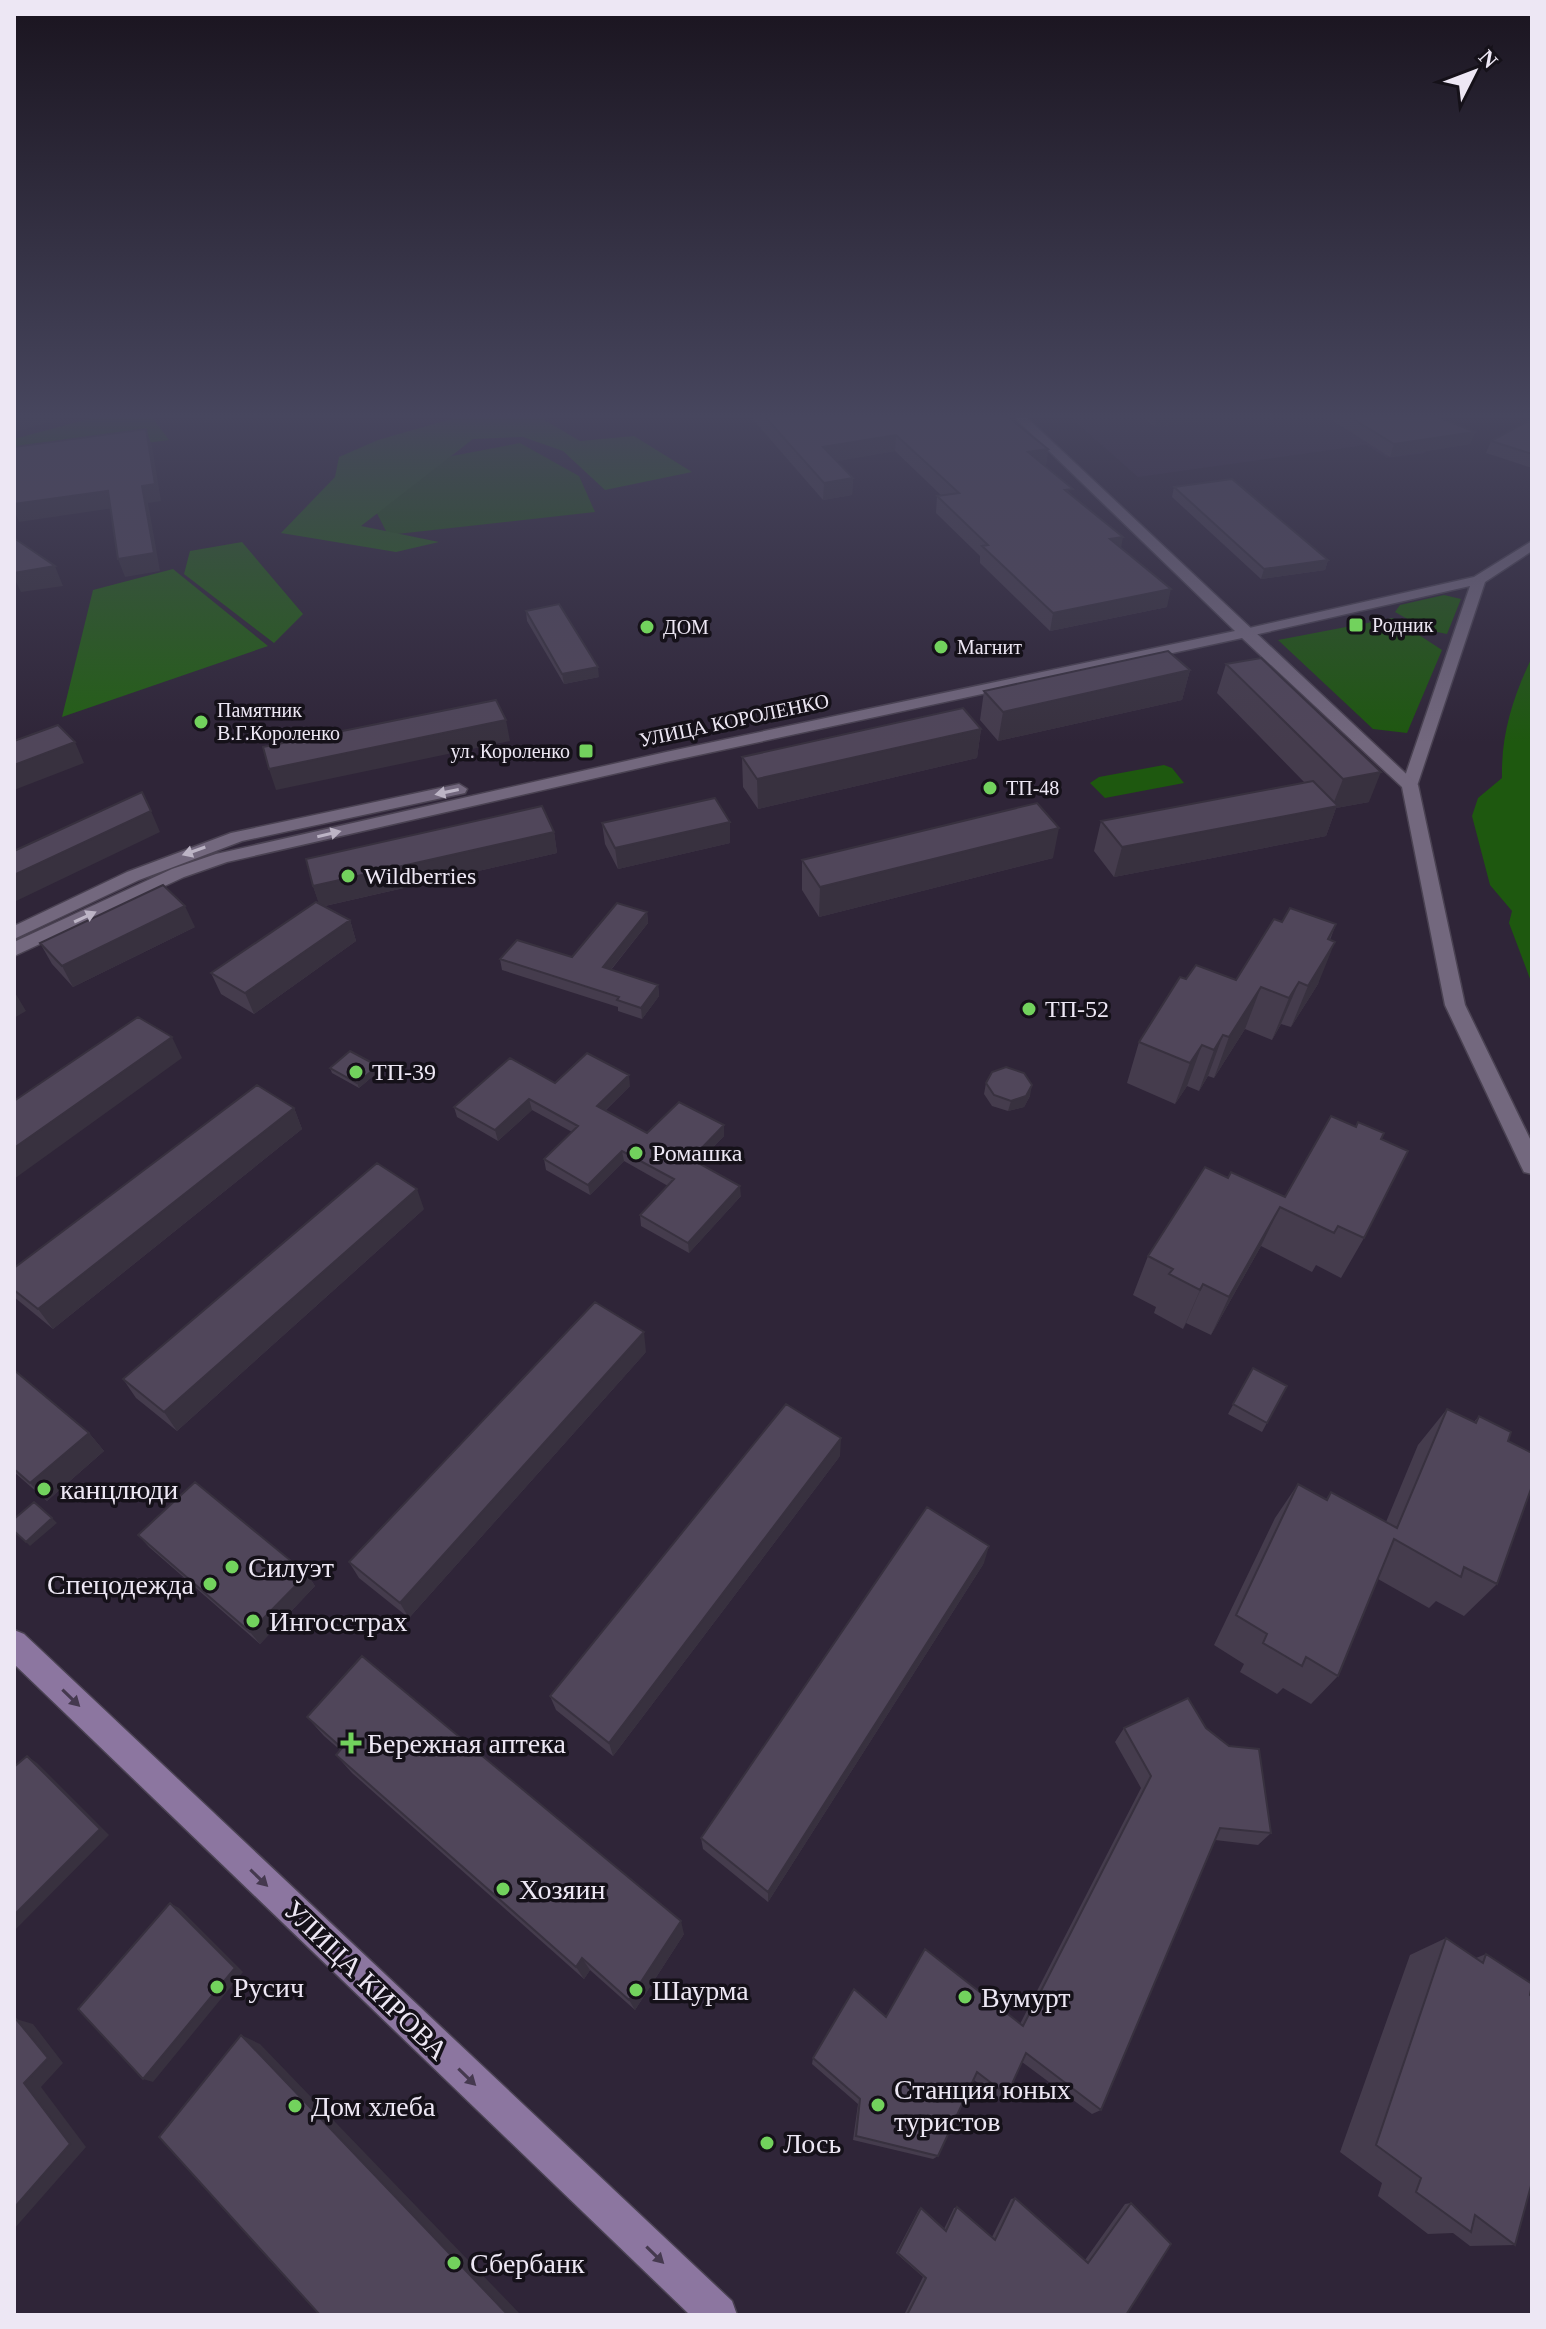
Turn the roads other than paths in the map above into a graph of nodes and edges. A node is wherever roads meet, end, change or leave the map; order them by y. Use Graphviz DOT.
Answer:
graph roads {
  1 [pos="1133,526"];
  2 [pos="1532,545"];
  3 [pos="1494,570"];
  4 [pos="1461,578"];
  5 [pos="1479,580"];
  6 [pos="1240,628"];
  7 [pos="1410,785"];
  8 [pos="14,933"];
  9 [pos="14,950"];
  10 [pos="1532,1166"];
  11 [pos="14,1644"];
  12 [pos="718,2315"];
  1 -- 6 [label="street"];
  2 -- 3 [label="street"];
  3 -- 4 [label="street, УЛИЦА КОРОЛЕНКО"];
  3 -- 5 [label="street"];
  4 -- 5 [label="street"];
  4 -- 6 [label="street, УЛИЦА КОРОЛЕНКО"];
  5 -- 6 [label="street, УЛИЦА КОРОЛЕНКО"];
  5 -- 7 [label="street"];
  6 -- 7 [label="street"];
  6 -- 8 [label="street, УЛИЦА КОРОЛЕНКО, one-way"];
  9 -- 6 [label="street, УЛИЦА КОРОЛЕНКО, one-way"];
  7 -- 10 [label="street"];
  11 -- 12 [label="main road, УЛИЦА КИРОВА, one-way"];
}
